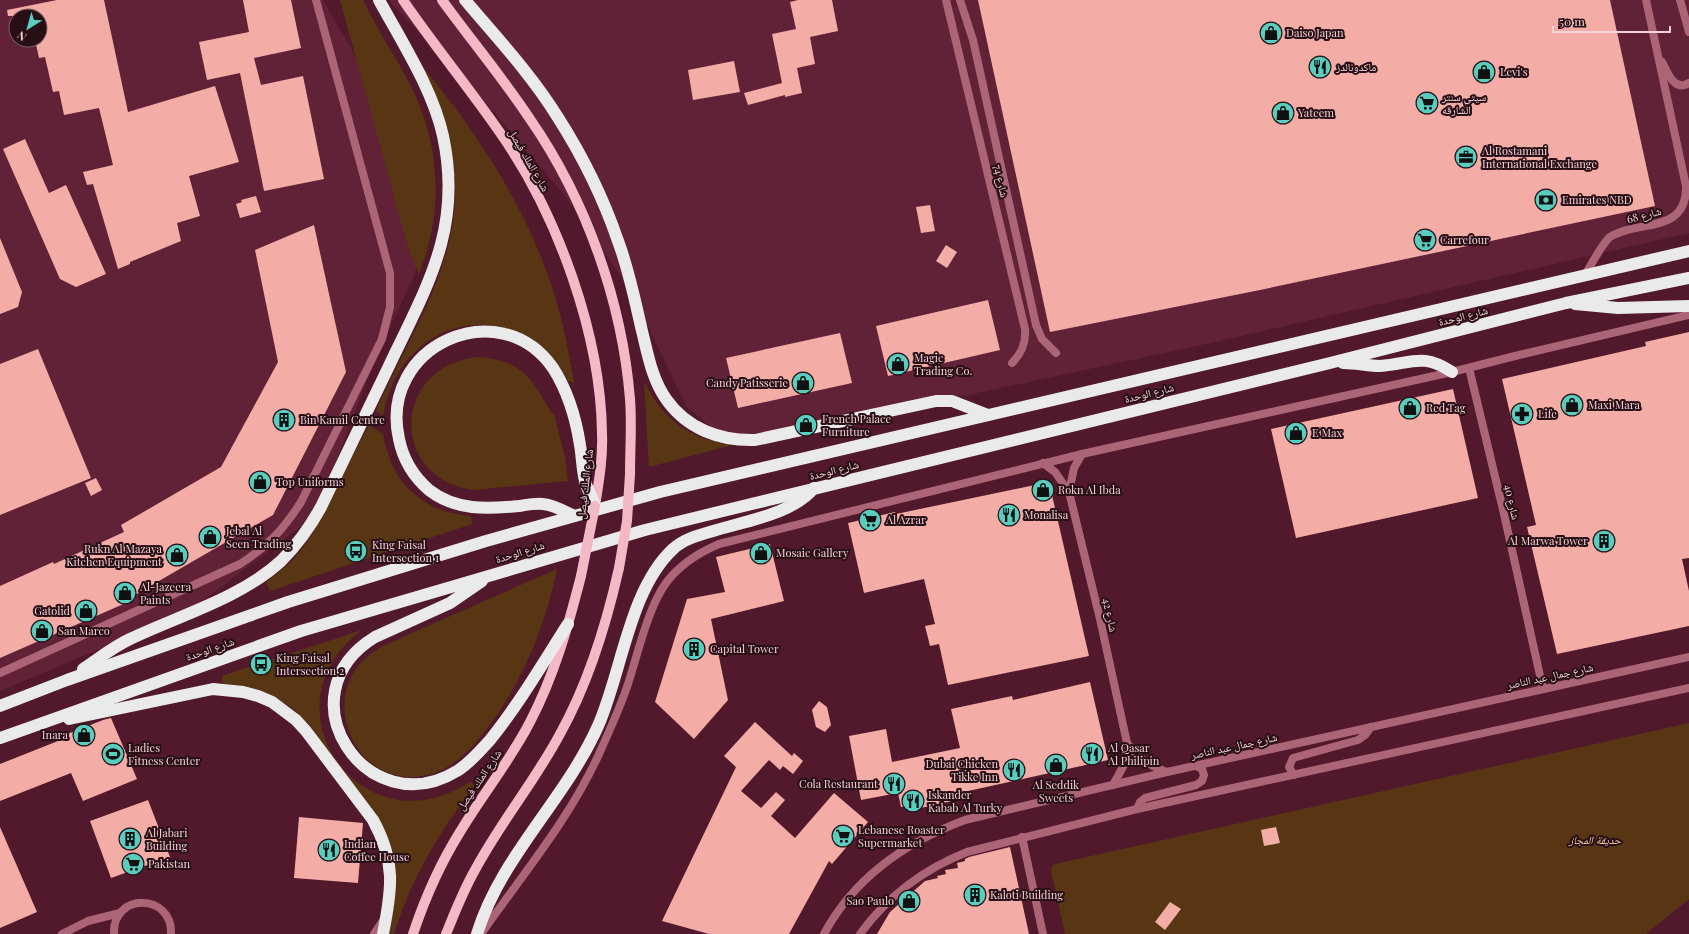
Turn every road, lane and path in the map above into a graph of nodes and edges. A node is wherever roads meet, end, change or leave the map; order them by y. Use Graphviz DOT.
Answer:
graph roads {
  1 [pos="316,0"];
  2 [pos="380,0"];
  3 [pos="403,0"];
  4 [pos="442,0"];
  5 [pos="465,0"];
  6 [pos="946,0"];
  7 [pos="960,0"];
  8 [pos="1646,0"];
  9 [pos="1680,0"];
  10 [pos="1689,32"];
  11 [pos="1657,52"];
  12 [pos="1689,83"];
  13 [pos="1689,251"];
  14 [pos="1585,275"];
  15 [pos="1689,278"];
  16 [pos="1566,303"];
  17 [pos="1689,306"];
  18 [pos="1689,315"];
  19 [pos="1056,353"];
  20 [pos="1012,363"];
  21 [pos="1330,363"];
  22 [pos="1469,368"];
  23 [pos="1452,372"];
  24 [pos="988,415"];
  25 [pos="1082,454"];
  26 [pos="1043,463"];
  27 [pos="814,488"];
  28 [pos="1069,492"];
  29 [pos="596,506"];
  30 [pos="574,516"];
  31 [pos="491,575"];
  32 [pos="568,624"];
  33 [pos="1689,657"];
  34 [pos="0,673"];
  35 [pos="67,680"];
  36 [pos="1689,688"];
  37 [pos="1543,689"];
  38 [pos="0,706"];
  39 [pos="1371,727"];
  40 [pos="19,730"];
  41 [pos="0,738"];
  42 [pos="1127,743"];
  43 [pos="1196,766"];
  44 [pos="1168,772"];
  45 [pos="1294,775"];
  46 [pos="1114,785"];
  47 [pos="1137,809"];
  48 [pos="1022,837"];
  49 [pos="120,913"];
  50 [pos="387,915"];
  51 [pos="62,934"];
  52 [pos="114,934"];
  53 [pos="171,934"];
  54 [pos="374,934"];
  55 [pos="383,934"];
  56 [pos="413,934"];
  57 [pos="446,934"];
  58 [pos="476,934"];
  59 [pos="482,934"];
  60 [pos="824,934"];
  61 [pos="860,934"];
  62 [pos="1043,934"];
  1 -- 34 [label="street"];
  2 -- 35 [label="highway"];
  3 -- 29 [label="main road, شارع الملك فيصل"];
  4 -- 57 [label="main road, شارع الملك فيصل, bridge"];
  5 -- 24 [label="highway"];
  6 -- 20 [label="street, شارع 74"];
  7 -- 19 [label="street, شارع 74"];
  8 -- 11 [label="street, شارع 68"];
  9 -- 10 [label="street"];
  11 -- 12 [label="street"];
  11 -- 14 [label="street, شارع 68"];
  13 -- 14 [label="highway, شارع الوحدة"];
  14 -- 24 [label="highway, شارع الوحدة"];
  15 -- 16 [label="highway, شارع الوحدة"];
  16 -- 17 [label="highway"];
  16 -- 21 [label="highway, شارع الوحدة"];
  18 -- 22 [label="street"];
  21 -- 23 [label="highway"];
  21 -- 27 [label="highway, شارع الوحدة"];
  22 -- 23 [label="street"];
  22 -- 37 [label="street, شارع 40"];
  23 -- 25 [label="street"];
  24 -- 30 [label="highway, شارع الوحدة"];
  25 -- 26 [label="street"];
  25 -- 28 [label="street, شارع 42"];
  26 -- 28 [label="street, شارع 42"];
  26 -- 59 [label="street"];
  27 -- 31 [label="highway, شارع الوحدة"];
  27 -- 58 [label="highway"];
  28 -- 42 [label="street, شارع 42"];
  29 -- 30 [label="highway"];
  29 -- 32 [label="main road, شارع الملك فيصل, bridge"];
  30 -- 35 [label="highway, شارع الوحدة"];
  31 -- 32 [label="highway"];
  31 -- 40 [label="highway, شارع الوحدة"];
  32 -- 56 [label="main road, شارع الملك فيصل"];
  33 -- 37 [label="street, شارع جمال عبد الناصر"];
  35 -- 38 [label="highway, شارع الوحدة"];
  36 -- 45 [label="street"];
  37 -- 39 [label="street, شارع جمال عبد الناصر"];
  39 -- 43 [label="street, شارع جمال عبد الناصر"];
  39 -- 45 [label="street"];
  40 -- 41 [label="highway, شارع الوحدة"];
  40 -- 50 [label="highway"];
  42 -- 44 [label="street, شارع 42"];
  42 -- 46 [label="street, شارع 42"];
  43 -- 44 [label="street, شارع جمال عبد الناصر"];
  43 -- 47 [label="street"];
  44 -- 46 [label="street, شارع جمال عبد الناصر"];
  45 -- 47 [label="street"];
  46 -- 60 [label="street, شارع جمال عبد الناصر"];
  47 -- 48 [label="street"];
  48 -- 61 [label="street"];
  48 -- 62 [label="street"];
  49 -- 51 [label="street"];
  49 -- 52 [label="street"];
  49 -- 53 [label="street"];
  50 -- 54 [label="street"];
  50 -- 55 [label="highway"];
}
